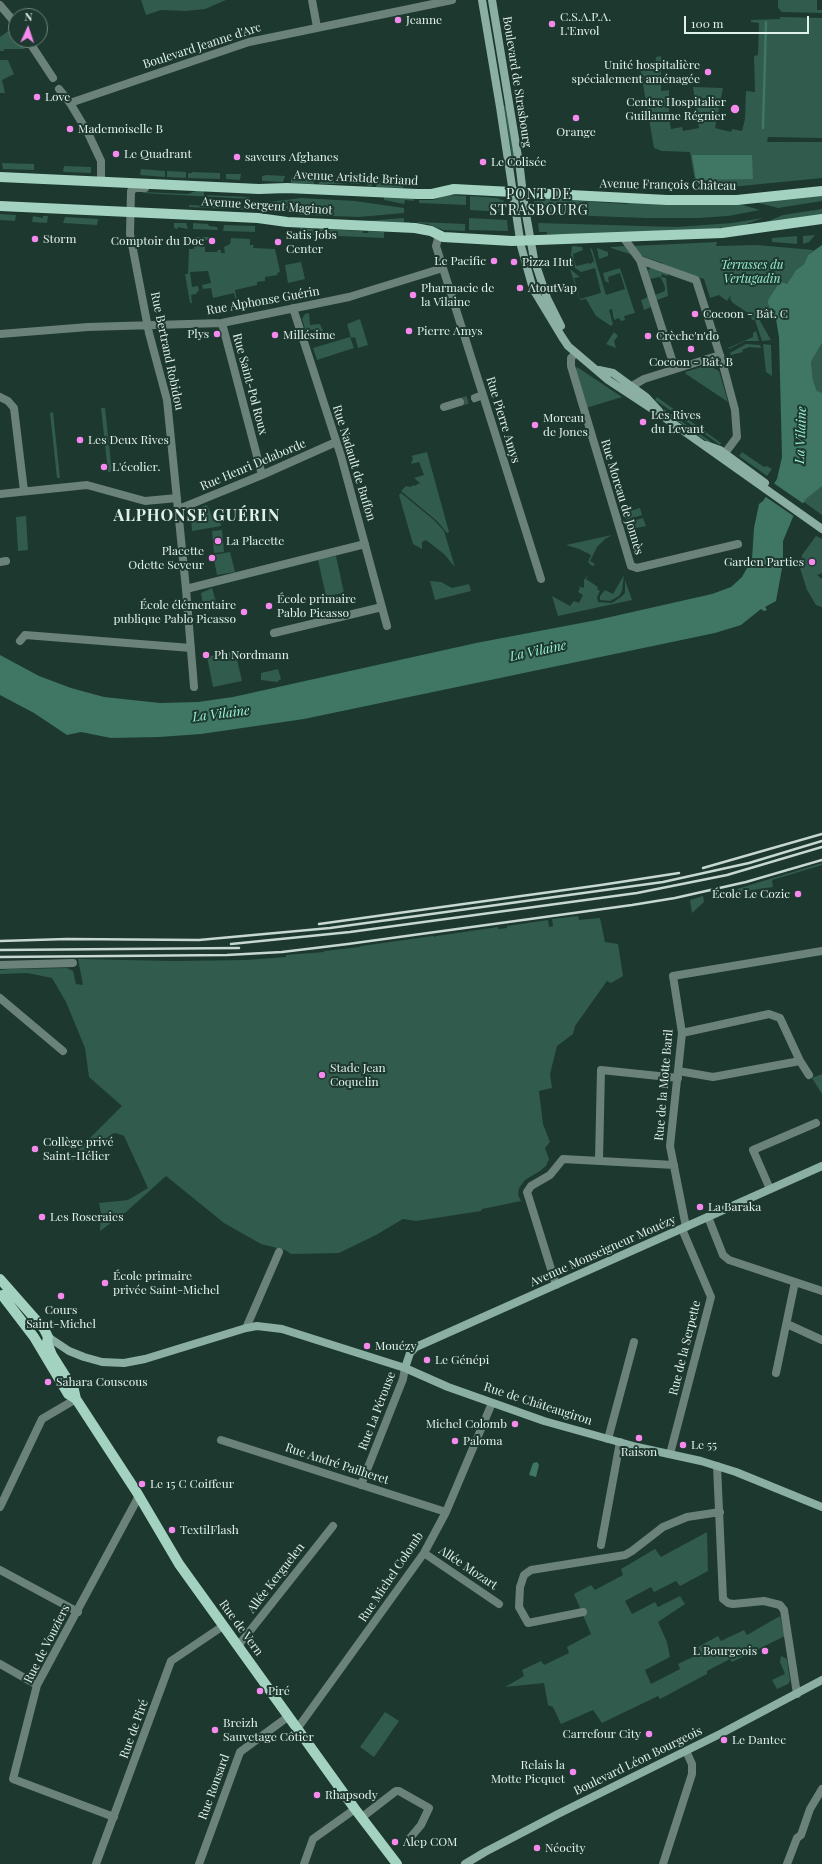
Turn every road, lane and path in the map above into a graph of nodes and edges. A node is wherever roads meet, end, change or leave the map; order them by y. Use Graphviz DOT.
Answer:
graph roads {
  1 [pos="312,0"];
  2 [pos="452,0"];
  3 [pos="482,0"];
  4 [pos="492,0"];
  5 [pos="0,4"];
  6 [pos="8,14"];
  7 [pos="317,27"];
  8 [pos="33,48"];
  9 [pos="53,78"];
  10 [pos="59,89"];
  11 [pos="70,103"];
  12 [pos="0,177"];
  13 [pos="101,181"];
  14 [pos="197,186"];
  15 [pos="517,191"];
  16 [pos="822,191"];
  17 [pos="0,206"];
  18 [pos="130,211"];
  19 [pos="822,220"];
  20 [pos="439,235"];
  21 [pos="623,237"];
  22 [pos="530,240"];
  23 [pos="520,241"];
  24 [pos="640,260"];
  25 [pos="443,268"];
  26 [pos="293,308"];
  27 [pos="222,323"];
  28 [pos="148,326"];
  29 [pos="0,334"];
  30 [pos="576,353"];
  31 [pos="720,355"];
  32 [pos="675,369"];
  33 [pos="629,390"];
  34 [pos="0,397"];
  35 [pos="460,402"];
  36 [pos="444,407"];
  37 [pos="336,442"];
  38 [pos="702,444"];
  39 [pos="725,453"];
  40 [pos="262,474"];
  41 [pos="766,486"];
  42 [pos="24,491"];
  43 [pos="0,494"];
  44 [pos="178,498"];
  45 [pos="179,509"];
  46 [pos="799,510"];
  47 [pos="822,523"];
  48 [pos="822,529"];
  49 [pos="365,544"];
  50 [pos="738,544"];
  51 [pos="541,579"];
  52 [pos="186,589"];
  53 [pos="382,607"];
  54 [pos="387,626"];
  55 [pos="274,633"];
  56 [pos="20,641"];
  57 [pos="191,648"];
  58 [pos="194,688"];
  59 [pos="822,951"];
  60 [pos="73,963"];
  61 [pos="0,965"];
  62 [pos="0,998"];
  63 [pos="682,1033"];
  64 [pos="63,1052"];
  65 [pos="800,1061"];
  66 [pos="678,1075"];
  67 [pos="809,1075"];
  68 [pos="816,1123"];
  69 [pos="599,1160"];
  70 [pos="674,1165"];
  71 [pos="822,1166"];
  72 [pos="770,1189"];
  73 [pos="708,1217"];
  74 [pos="684,1228"];
  75 [pos="279,1252"];
  76 [pos="0,1280"];
  77 [pos="796,1282"];
  78 [pos="556,1286"];
  79 [pos="822,1291"];
  80 [pos="1,1294"];
  81 [pos="787,1324"];
  82 [pos="246,1328"];
  83 [pos="48,1337"];
  84 [pos="822,1340"];
  85 [pos="634,1342"];
  86 [pos="405,1368"];
  87 [pos="776,1373"];
  88 [pos="76,1399"];
  89 [pos="492,1403"];
  90 [pos="608,1439"];
  91 [pos="221,1440"];
  92 [pos="620,1442"];
  93 [pos="670,1454"];
  94 [pos="717,1466"];
  95 [pos="360,1484"];
  96 [pos="139,1496"];
  97 [pos="0,1507"];
  98 [pos="822,1507"];
  99 [pos="446,1512"];
  100 [pos="720,1512"];
  101 [pos="333,1526"];
  102 [pos="601,1545"];
  103 [pos="424,1553"];
  104 [pos="0,1570"];
  105 [pos="499,1604"];
  106 [pos="78,1612"];
  107 [pos="583,1612"];
  108 [pos="223,1626"];
  109 [pos="238,1646"];
  110 [pos="0,1664"];
  111 [pos="822,1680"];
  112 [pos="37,1685"];
  113 [pos="797,1694"];
  114 [pos="289,1716"];
  115 [pos="297,1729"];
  116 [pos="686,1751"];
  117 [pos="822,1789"];
  118 [pos="355,1809"];
  119 [pos="114,1817"];
  120 [pos="362,1818"];
  121 [pos="410,1838"];
  122 [pos="96,1864"];
  123 [pos="199,1864"];
  124 [pos="304,1864"];
  125 [pos="397,1864"];
  126 [pos="465,1864"];
  127 [pos="663,1864"];
  128 [pos="786,1864"];
  1 -- 7 [label="street"];
  2 -- 7 [label="street, Boulevard Jeanne d'Arc"];
  3 -- 15 [label="main road, Boulevard de Strasbourg"];
  4 -- 15 [label="main road, Boulevard de Strasbourg"];
  5 -- 6 [label="street"];
  7 -- 11 [label="street, Boulevard Jeanne d'Arc"];
  8 -- 9 [label="street"];
  10 -- 11 [label="street"];
  11 -- 13 [label="street"];
  12 -- 13 [label="main road, Avenue Aristide Briand"];
  13 -- 14 [label="main road, Avenue Aristide Briand"];
  14 -- 15 [label="main road, Avenue Aristide Briand"];
  14 -- 18 [label="street, Avenue Aristide Briand"];
  15 -- 16 [label="main road, Avenue François Château"];
  15 -- 22 [label="main road"];
  15 -- 23 [label="main road"];
  17 -- 18 [label="main road, Avenue Sergent Maginot"];
  18 -- 20 [label="main road, Avenue Sergent Maginot"];
  18 -- 28 [label="street, Rue Bertrand Robidou"];
  19 -- 21 [label="main road"];
  20 -- 23 [label="main road, Avenue Sergent Maginot"];
  20 -- 25 [label="street"];
  21 -- 22 [label="main road"];
  21 -- 24 [label="street"];
  22 -- 23 [label="main road, Avenue Sergent Maginot"];
  22 -- 30 [label="main road"];
  23 -- 30 [label="main road"];
  24 -- 31 [label="street"];
  24 -- 32 [label="street"];
  25 -- 26 [label="street, Rue Alphonse Guérin"];
  25 -- 51 [label="street, Rue Pierre Amys"];
  26 -- 27 [label="street, Rue Alphonse Guérin"];
  26 -- 37 [label="street, Rue Nadault de Buffon"];
  27 -- 28 [label="street, Rue Alphonse Guérin"];
  27 -- 40 [label="street, Rue Saint-Pol Roux"];
  28 -- 29 [label="street, Rue Alphonse Guérin"];
  28 -- 44 [label="street, Rue Bertrand Robidou"];
  30 -- 33 [label="main road"];
  30 -- 50 [label="street, Rue Moreau de Jonnès"];
  31 -- 32 [label="street"];
  31 -- 39 [label="street"];
  32 -- 33 [label="street"];
  33 -- 38 [label="main road"];
  34 -- 42 [label="street"];
  35 -- 36 [label="street"];
  37 -- 40 [label="street, Rue Henri Delaborde"];
  37 -- 49 [label="street, Rue Nadault de Buffon"];
  38 -- 39 [label="main road"];
  38 -- 41 [label="main road"];
  39 -- 41 [label="main road"];
  40 -- 45 [label="street, Rue Henri Delaborde"];
  41 -- 46 [label="main road"];
  42 -- 43 [label="street"];
  42 -- 44 [label="street"];
  44 -- 45 [label="street, Rue Bertrand Robidou"];
  45 -- 52 [label="street, Rue Bertrand Robidou"];
  46 -- 47 [label="main road"];
  46 -- 48 [label="main road"];
  49 -- 52 [label="street"];
  49 -- 53 [label="street, Rue Nadault de Buffon"];
  52 -- 57 [label="street, Rue Bertrand Robidou"];
  53 -- 54 [label="street, Rue Nadault de Buffon"];
  53 -- 55 [label="street"];
  56 -- 57 [label="street"];
  57 -- 58 [label="street, Rue Bertrand Robidou"];
  59 -- 63 [label="street, Rue de la Motte Baril"];
  60 -- 61 [label="street"];
  62 -- 64 [label="street"];
  63 -- 65 [label="street"];
  63 -- 66 [label="street, Rue de la Motte Baril"];
  65 -- 66 [label="street"];
  65 -- 67 [label="street"];
  66 -- 69 [label="street"];
  66 -- 70 [label="street, Rue de la Motte Baril"];
  68 -- 72 [label="street"];
  69 -- 70 [label="street"];
  69 -- 78 [label="street"];
  70 -- 74 [label="street, Rue de la Motte Baril"];
  71 -- 72 [label="main road, Avenue Monseigneur Mouézy"];
  72 -- 73 [label="main road, Avenue Monseigneur Mouézy"];
  73 -- 74 [label="main road, Avenue Monseigneur Mouézy"];
  73 -- 77 [label="street"];
  74 -- 78 [label="main road, Avenue Monseigneur Mouézy"];
  74 -- 93 [label="street, Rue de la Serpette"];
  75 -- 82 [label="street"];
  76 -- 83 [label="main road, Rue de Vern"];
  77 -- 79 [label="street"];
  77 -- 81 [label="street"];
  78 -- 86 [label="main road, Avenue Monseigneur Mouézy"];
  80 -- 83 [label="main road"];
  80 -- 88 [label="main road, Rue de Vern"];
  81 -- 84 [label="street"];
  81 -- 87 [label="street"];
  82 -- 83 [label="main road, Rue de Châteaugiron"];
  82 -- 86 [label="main road, Rue de Châteaugiron"];
  83 -- 88 [label="main road, Rue de Vern"];
  85 -- 90 [label="street"];
  86 -- 89 [label="main road, Rue de Châteaugiron"];
  86 -- 95 [label="street, Rue La Pérouse"];
  88 -- 96 [label="main road, Rue de Vern"];
  88 -- 97 [label="street"];
  89 -- 90 [label="main road, Rue de Châteaugiron"];
  89 -- 99 [label="street, Rue Michel Colomb"];
  90 -- 92 [label="main road, Rue de Châteaugiron"];
  91 -- 95 [label="street, Rue André Pailheret"];
  92 -- 93 [label="main road, Rue de Châteaugiron"];
  92 -- 102 [label="street"];
  93 -- 94 [label="main road, Rue de Châteaugiron"];
  94 -- 98 [label="main road, Rue de Châteaugiron"];
  94 -- 100 [label="street"];
  95 -- 99 [label="street, Rue André Pailheret"];
  96 -- 106 [label="street, Rue de Vouziers"];
  96 -- 108 [label="main road, Rue de Vern"];
  99 -- 103 [label="street, Rue Michel Colomb"];
  100 -- 107 [label="street"];
  100 -- 113 [label="street"];
  101 -- 109 [label="street, Allée Kerguelen"];
  103 -- 105 [label="street, Allée Mozart"];
  103 -- 115 [label="street, Rue Michel Colomb"];
  104 -- 106 [label="street"];
  106 -- 112 [label="street, Rue de Vouziers"];
  108 -- 109 [label="main road, Rue de Vern"];
  108 -- 119 [label="street, Rue de Piré"];
  109 -- 114 [label="main road, Rue de Vern"];
  110 -- 112 [label="street"];
  111 -- 113 [label="main road, Boulevard Léon Bourgeois"];
  112 -- 119 [label="street, Rue de Vouziers"];
  113 -- 116 [label="main road, Boulevard Léon Bourgeois"];
  114 -- 115 [label="main road, Rue de Vern"];
  114 -- 123 [label="street, Rue Ronsard"];
  115 -- 118 [label="main road, Rue de Vern"];
  116 -- 126 [label="main road, Boulevard Léon Bourgeois"];
  116 -- 127 [label="street"];
  117 -- 128 [label="street"];
  118 -- 120 [label="main road, Rue de Vern"];
  118 -- 124 [label="street"];
  119 -- 122 [label="street, Rue de Piré"];
  120 -- 121 [label="street"];
  120 -- 125 [label="main road, Rue de Vern"];
}
